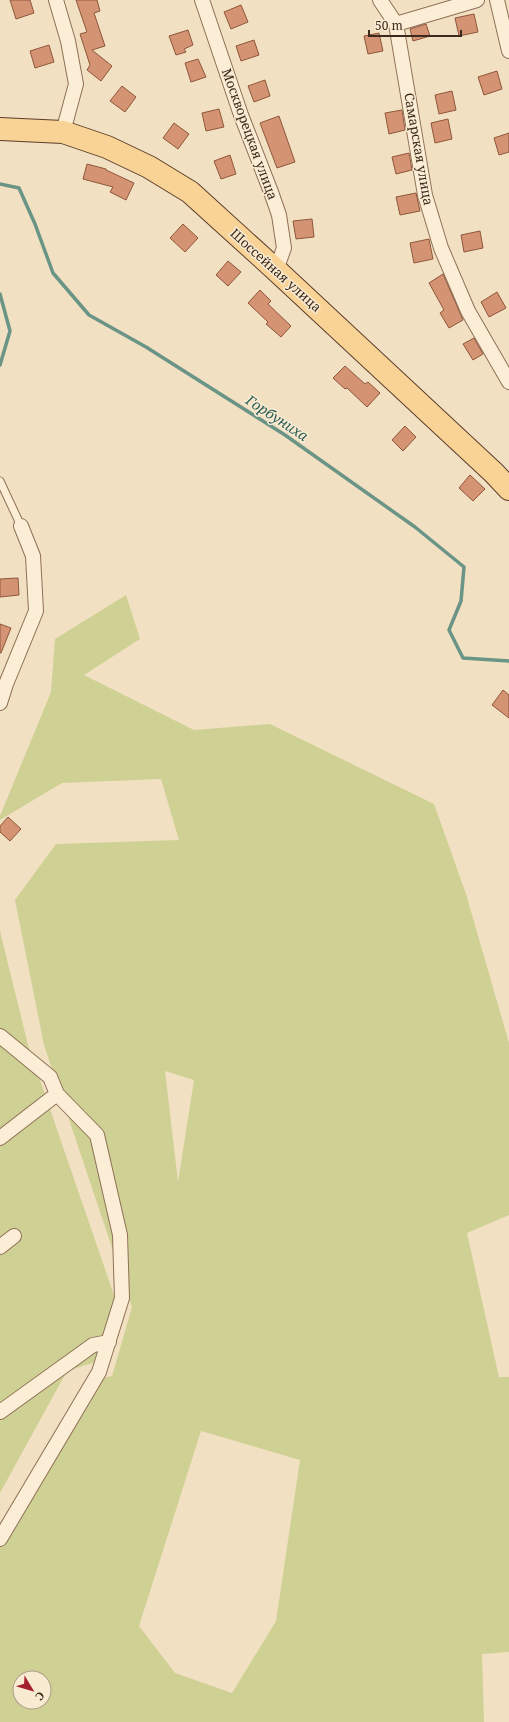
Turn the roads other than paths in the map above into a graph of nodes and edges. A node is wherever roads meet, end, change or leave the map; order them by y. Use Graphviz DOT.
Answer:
graph roads {
  1 [pos="56,0"];
  2 [pos="202,0"];
  3 [pos="380,0"];
  4 [pos="477,0"];
  5 [pos="497,0"];
  6 [pos="396,24"];
  7 [pos="509,51"];
  8 [pos="0,129"];
  9 [pos="63,132"];
  10 [pos="276,270"];
  11 [pos="509,382"];
  12 [pos="0,481"];
  13 [pos="509,489"];
  14 [pos="21,526"];
  15 [pos="0,703"];
  16 [pos="0,1036"];
  17 [pos="57,1094"];
  18 [pos="0,1138"];
  19 [pos="14,1236"];
  20 [pos="0,1247"];
  21 [pos="109,1342"];
  22 [pos="0,1412"];
  23 [pos="0,1538"];
  1 -- 9 [label="street"];
  2 -- 10 [label="street, Москворецкая улица"];
  3 -- 6 [label="street, Самарская улица"];
  4 -- 6 [label="street"];
  5 -- 7 [label="street"];
  6 -- 11 [label="street, Самарская улица"];
  8 -- 9 [label="main road, Шоссейная улица"];
  9 -- 10 [label="main road, Шоссейная улица"];
  10 -- 13 [label="main road, Шоссейная улица"];
  12 -- 14 [label="lane"];
  14 -- 15 [label="street"];
  16 -- 17 [label="street"];
  17 -- 18 [label="street"];
  17 -- 21 [label="street"];
  19 -- 20 [label="street"];
  21 -- 22 [label="street"];
  21 -- 23 [label="street"];
}
